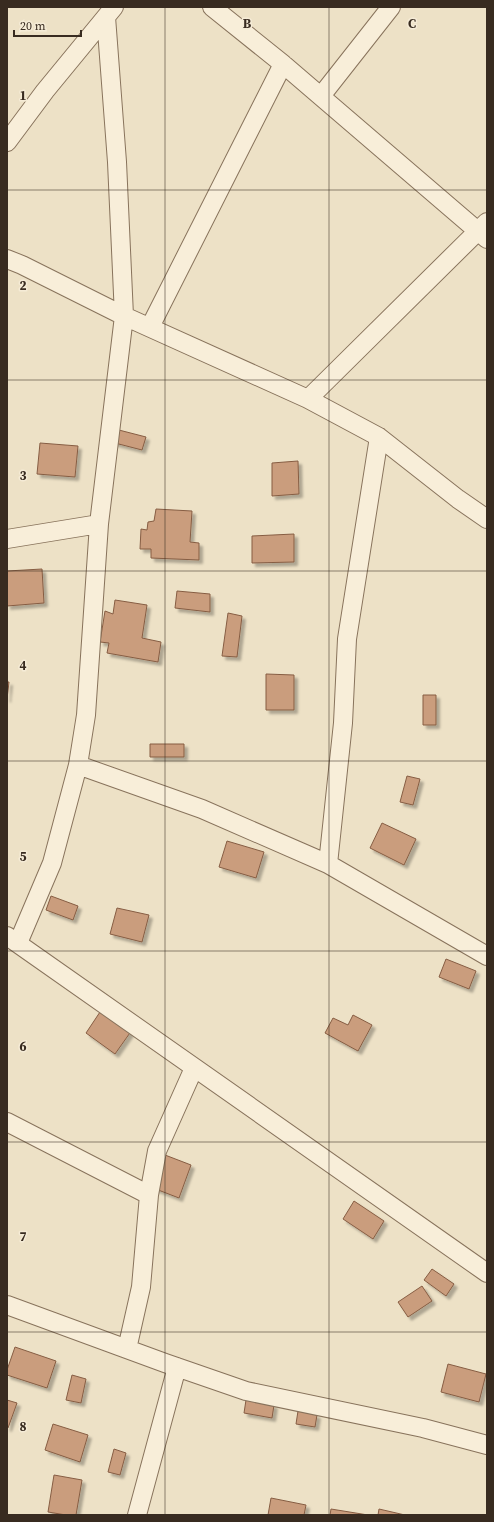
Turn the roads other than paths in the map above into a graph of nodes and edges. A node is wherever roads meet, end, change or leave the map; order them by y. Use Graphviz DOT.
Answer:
graph roads {
  1 [pos="212,7"];
  2 [pos="391,7"];
  3 [pos="110,12"];
  4 [pos="283,64"];
  5 [pos="321,96"];
  6 [pos="7,142"];
  7 [pos="484,230"];
  8 [pos="7,259"];
  9 [pos="124,316"];
  10 [pos="150,327"];
  11 [pos="308,399"];
  12 [pos="379,437"];
  13 [pos="487,519"];
  14 [pos="99,524"];
  15 [pos="7,539"];
  16 [pos="78,765"];
  17 [pos="328,864"];
  18 [pos="12,940"];
  19 [pos="487,956"];
  20 [pos="194,1068"];
  21 [pos="7,1122"];
  22 [pos="149,1195"];
  23 [pos="487,1273"];
  24 [pos="7,1305"];
  25 [pos="127,1349"];
  26 [pos="177,1367"];
  27 [pos="487,1445"];
  28 [pos="137,1515"];
  1 -- 4 [label="street"];
  2 -- 5 [label="street"];
  3 -- 6 [label="street"];
  3 -- 9 [label="street"];
  4 -- 5 [label="street"];
  4 -- 10 [label="street"];
  5 -- 7 [label="street"];
  7 -- 11 [label="street"];
  8 -- 9 [label="street"];
  9 -- 10 [label="street"];
  9 -- 14 [label="street"];
  10 -- 11 [label="street"];
  11 -- 12 [label="street"];
  12 -- 13 [label="street"];
  12 -- 17 [label="street"];
  14 -- 15 [label="street"];
  14 -- 16 [label="street"];
  16 -- 17 [label="street"];
  16 -- 18 [label="street"];
  17 -- 19 [label="street"];
  18 -- 20 [label="street"];
  20 -- 22 [label="street"];
  20 -- 23 [label="street"];
  21 -- 22 [label="street"];
  22 -- 25 [label="street"];
  24 -- 25 [label="street"];
  25 -- 26 [label="street"];
  26 -- 27 [label="street"];
  26 -- 28 [label="street"];
}
